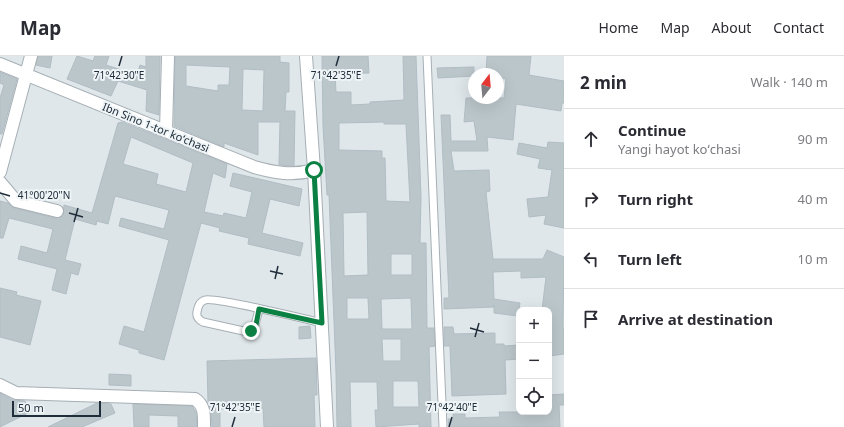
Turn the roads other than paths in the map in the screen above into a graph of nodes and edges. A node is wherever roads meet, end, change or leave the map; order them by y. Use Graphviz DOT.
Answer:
graph roads {
  1 [pos="31,56"];
  2 [pos="168,56"];
  3 [pos="306,56"];
  4 [pos="427,56"];
  5 [pos="0,64"];
  6 [pos="27,76"];
  7 [pos="166,131"];
  8 [pos="314,170"];
  9 [pos="0,172"];
  10 [pos="0,182"];
  11 [pos="57,212"];
  12 [pos="259,309"];
  13 [pos="322,323"];
  14 [pos="0,385"];
  15 [pos="204,427"];
  16 [pos="327,427"];
  17 [pos="443,427"];
  1 -- 6 [label="street"];
  2 -- 7 [label="street"];
  3 -- 8 [label="street"];
  4 -- 17 [label="lane"];
  5 -- 6 [label="street, Ibn Sino 1-tor koʻchasi"];
  6 -- 7 [label="street, Ibn Sino 1-tor koʻchasi"];
  6 -- 9 [label="street"];
  7 -- 8 [label="street, Ibn Sino 1-tor koʻchasi"];
  8 -- 13 [label="street"];
  10 -- 11 [label="street"];
  12 -- 12 [label="lane"];
  12 -- 13 [label="lane"];
  13 -- 16 [label="street"];
  14 -- 15 [label="street"];
}
